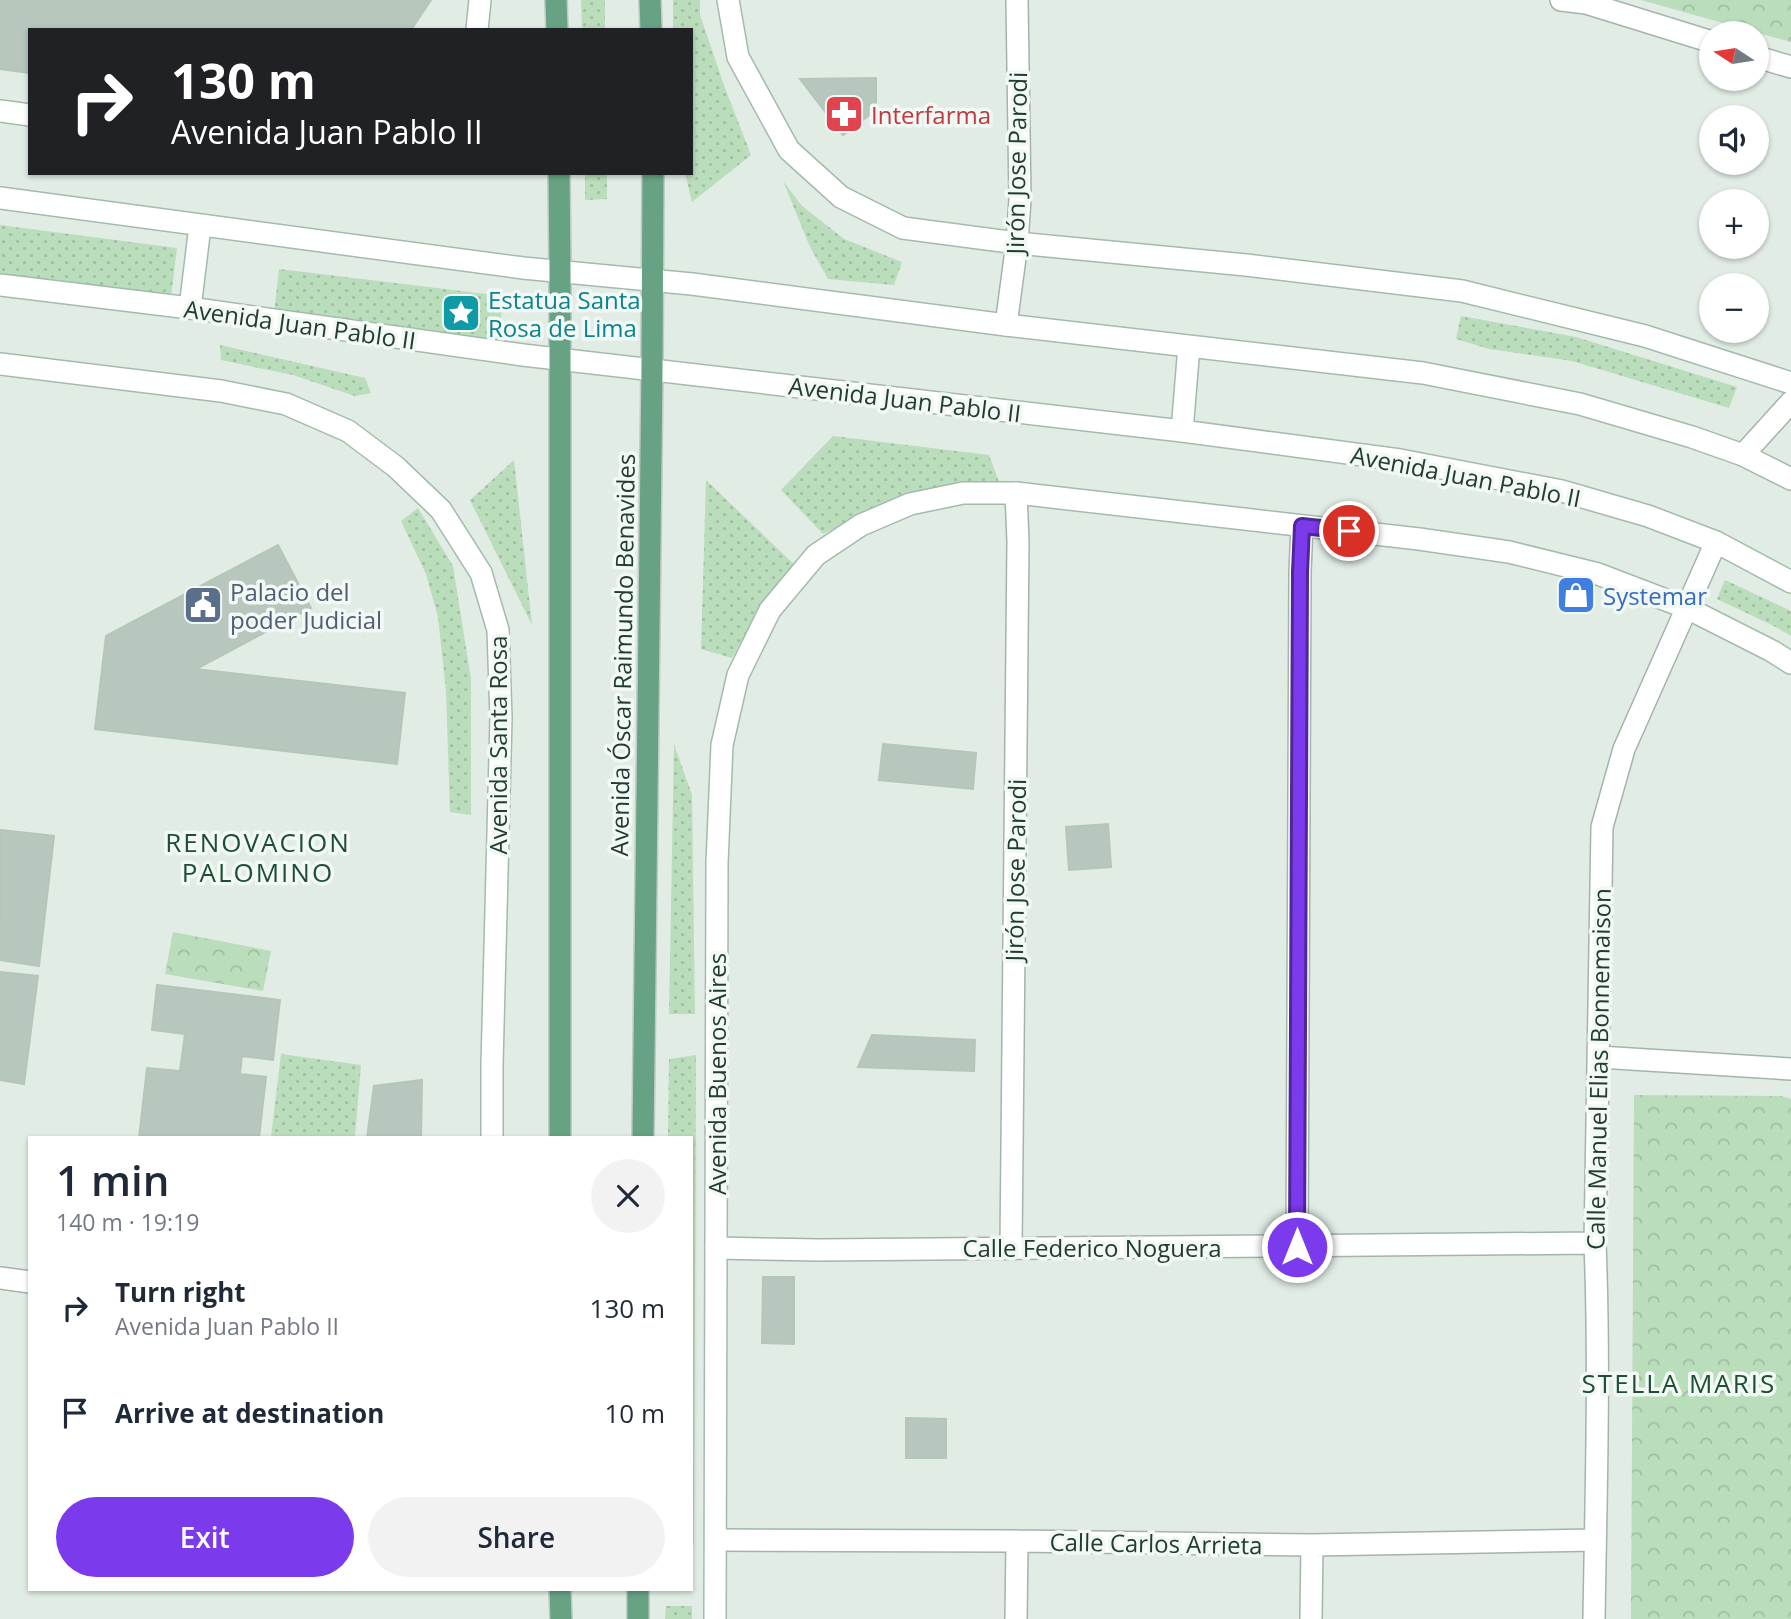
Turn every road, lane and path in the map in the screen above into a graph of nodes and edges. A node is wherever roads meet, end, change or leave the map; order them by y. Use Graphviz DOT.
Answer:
graph roads {
  1 [pos="480,0"];
  2 [pos="556,0"];
  3 [pos="650,0"];
  4 [pos="727,0"];
  5 [pos="1017,0"];
  6 [pos="1561,0"];
  7 [pos="1586,1"];
  8 [pos="477,28"];
  9 [pos="557,28"];
  10 [pos="651,28"];
  11 [pos="1699,38"];
  12 [pos="1769,61"];
  13 [pos="1791,67"];
  14 [pos="2,112"];
  15 [pos="28,115"];
  16 [pos="559,175"];
  17 [pos="653,175"];
  18 [pos="0,198"];
  19 [pos="200,226"];
  20 [pos="1017,243"];
  21 [pos="560,271"];
  22 [pos="652,280"];
  23 [pos="0,285"];
  24 [pos="190,309"];
  25 [pos="1006,325"];
  26 [pos="1189,346"];
  27 [pos="559,359"];
  28 [pos="0,364"];
  29 [pos="652,369"];
  30 [pos="1791,383"];
  31 [pos="1791,402"];
  32 [pos="1182,431"];
  33 [pos="1743,456"];
  34 [pos="1791,479"];
  35 [pos="1016,493"];
  36 [pos="1302,526"];
  37 [pos="1716,542"];
  38 [pos="1791,582"];
  39 [pos="1687,608"];
  40 [pos="1791,663"];
  41 [pos="1598,1057"];
  42 [pos="1791,1069"];
  43 [pos="492,1136"];
  44 [pos="559,1136"];
  45 [pos="643,1136"];
  46 [pos="1595,1243"];
  47 [pos="1011,1247"];
  48 [pos="1297,1247"];
  49 [pos="716,1248"];
  50 [pos="0,1278"];
  51 [pos="28,1282"];
  52 [pos="716,1540"];
  53 [pos="1595,1540"];
  54 [pos="1017,1541"];
  55 [pos="1312,1545"];
  56 [pos="560,1591"];
  57 [pos="638,1591"];
  58 [pos="561,1619"];
  59 [pos="638,1619"];
  60 [pos="715,1619"];
  61 [pos="1016,1619"];
  62 [pos="1311,1619"];
  63 [pos="1594,1619"];
  1 -- 8 [label="street"];
  2 -- 9 [label="main road"];
  3 -- 10 [label="main road"];
  4 -- 20 [label="street"];
  5 -- 20 [label="street, Jirón Jose Parodi"];
  6 -- 7 [label="street"];
  7 -- 11 [label="street"];
  12 -- 13 [label="street"];
  14 -- 15 [label="street"];
  16 -- 21 [label="main road"];
  17 -- 22 [label="main road, Avenida Óscar Raimundo Benavides"];
  18 -- 19 [label="street"];
  19 -- 21 [label="street"];
  19 -- 24 [label="street"];
  20 -- 25 [label="street, Jirón Jose Parodi"];
  20 -- 30 [label="street"];
  21 -- 22 [label="street"];
  21 -- 27 [label="main road"];
  22 -- 25 [label="street"];
  22 -- 29 [label="main road, Avenida Óscar Raimundo Benavides"];
  23 -- 24 [label="street, Avenida Juan Pablo II"];
  24 -- 27 [label="street, Avenida Juan Pablo II"];
  25 -- 26 [label="street"];
  26 -- 32 [label="street"];
  26 -- 33 [label="street"];
  27 -- 29 [label="street, Avenida Juan Pablo II"];
  27 -- 44 [label="main road"];
  28 -- 43 [label="street, Avenida Santa Rosa"];
  29 -- 32 [label="street, Avenida Juan Pablo II"];
  29 -- 45 [label="main road, Avenida Óscar Raimundo Benavides"];
  31 -- 33 [label="street"];
  32 -- 37 [label="street, Avenida Juan Pablo II"];
  33 -- 34 [label="street"];
  35 -- 36 [label="street"];
  35 -- 47 [label="street, Jirón Jose Parodi"];
  35 -- 49 [label="street, Avenida Buenos Aires"];
  36 -- 39 [label="street"];
  36 -- 48 [label="street"];
  37 -- 38 [label="street, Avenida Juan Pablo II"];
  37 -- 39 [label="street, Calle Manuel Elias Bonnemaison"];
  39 -- 40 [label="street"];
  39 -- 41 [label="street, Calle Manuel Elias Bonnemaison"];
  41 -- 42 [label="street"];
  41 -- 46 [label="street, Calle Manuel Elias Bonnemaison"];
  46 -- 48 [label="street, Calle Federico Noguera"];
  46 -- 53 [label="street, Calle Manuel Elias Bonnemaison"];
  47 -- 48 [label="street, Calle Federico Noguera"];
  47 -- 49 [label="street, Calle Federico Noguera"];
  49 -- 52 [label="street, Avenida Buenos Aires"];
  50 -- 51 [label="street"];
  52 -- 54 [label="street, Calle Carlos Arrieta"];
  52 -- 60 [label="street, Avenida Buenos Aires"];
  53 -- 55 [label="street, Calle Carlos Arrieta"];
  53 -- 63 [label="street, Calle Manuel Elias Bonnemaison"];
  54 -- 55 [label="street, Calle Carlos Arrieta"];
  54 -- 61 [label="street"];
  55 -- 62 [label="street"];
  56 -- 58 [label="main road"];
  57 -- 59 [label="main road"];
}
